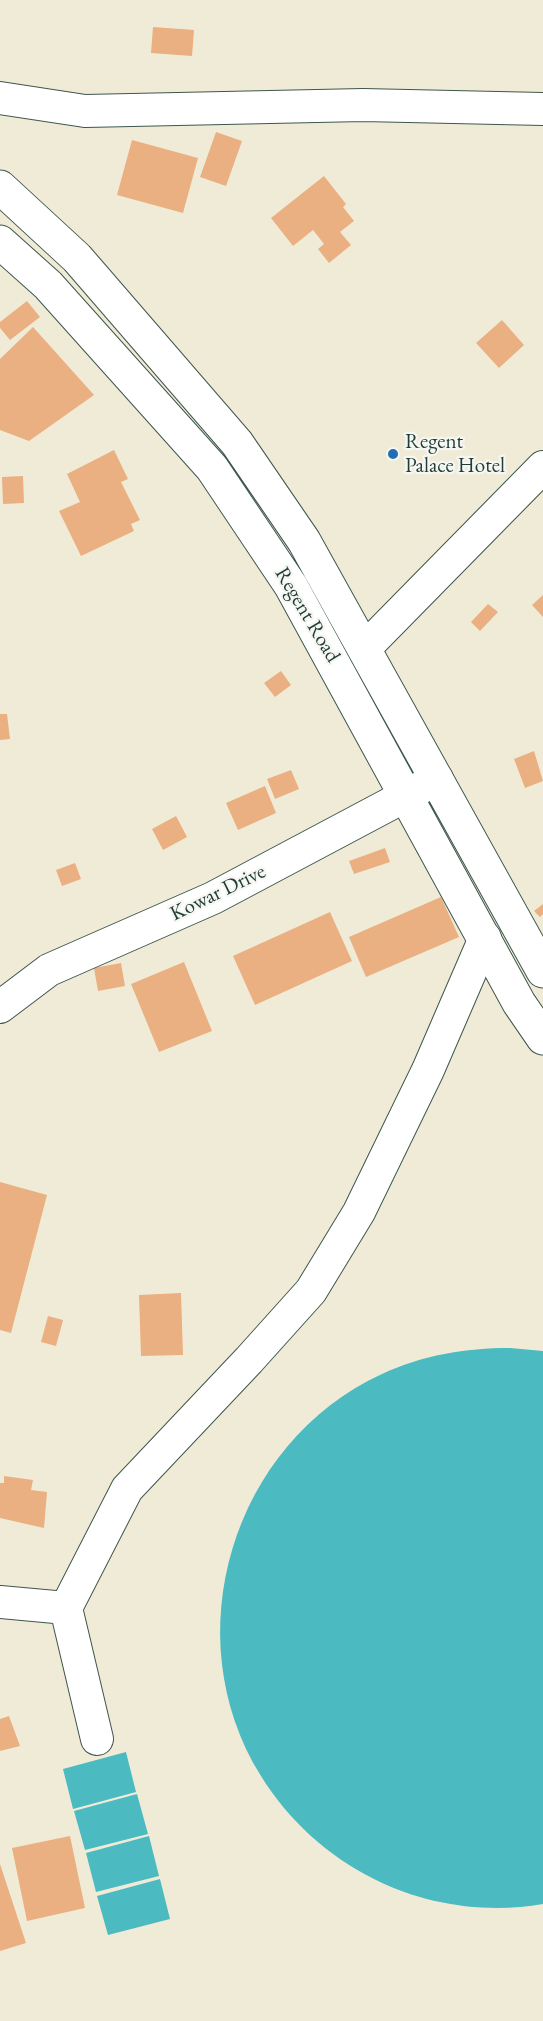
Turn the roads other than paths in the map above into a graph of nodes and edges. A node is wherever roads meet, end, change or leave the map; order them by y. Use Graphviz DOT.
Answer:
graph roads {
  1 [pos="0,98"];
  2 [pos="543,109"];
  3 [pos="0,187"];
  4 [pos="0,242"];
  5 [pos="543,467"];
  6 [pos="365,648"];
  7 [pos="437,779"];
  8 [pos="407,796"];
  9 [pos="485,938"];
  10 [pos="543,971"];
  11 [pos="0,1007"];
  12 [pos="543,1038"];
  13 [pos="0,1602"];
  14 [pos="66,1608"];
  15 [pos="97,1739"];
  1 -- 2 [label="street"];
  3 -- 6 [label="main road, Regent Road"];
  4 -- 8 [label="main road, Regent Road"];
  5 -- 6 [label="street"];
  6 -- 7 [label="main road, Regent Road"];
  7 -- 8 [label="street, Kowar Drive"];
  7 -- 10 [label="main road, Regent Road"];
  8 -- 9 [label="main road, Regent Road"];
  8 -- 11 [label="street, Kowar Drive"];
  9 -- 12 [label="main road, Regent Road"];
  9 -- 14 [label="street"];
  13 -- 14 [label="street"];
  14 -- 15 [label="street"];
}
